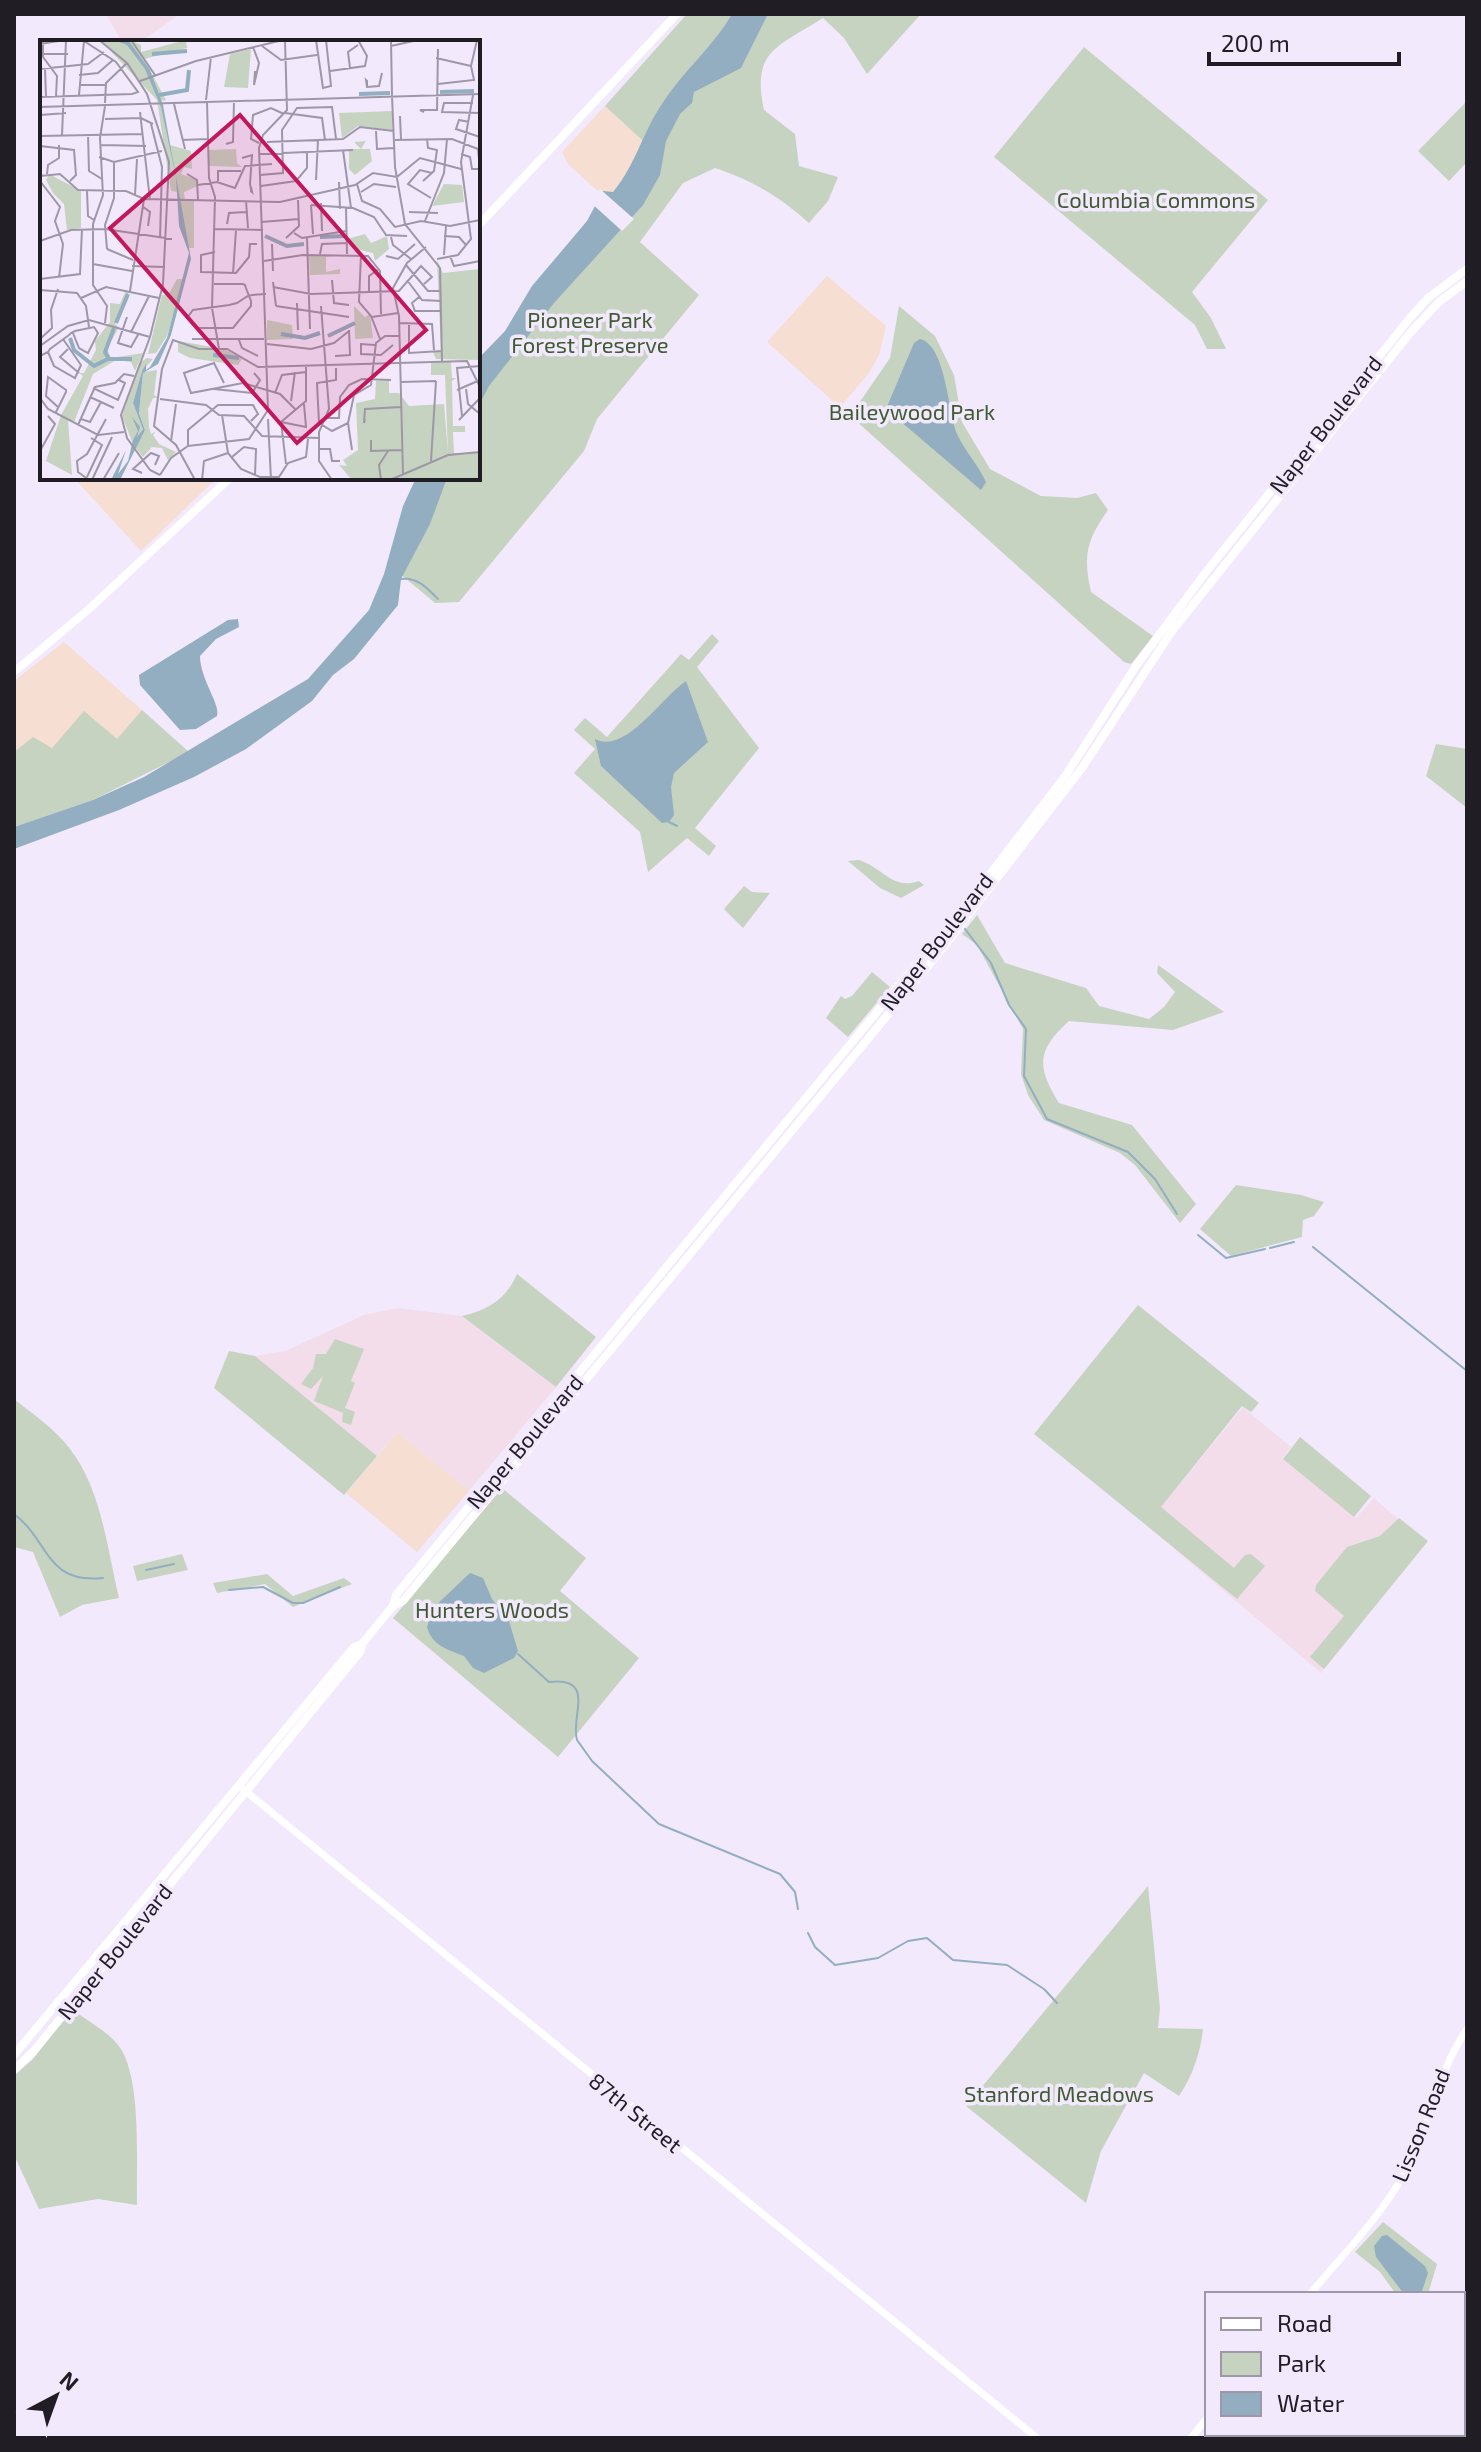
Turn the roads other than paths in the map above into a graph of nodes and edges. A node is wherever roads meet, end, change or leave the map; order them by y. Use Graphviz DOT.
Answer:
graph roads {
  1 [pos="677,14"];
  2 [pos="480,224"];
  3 [pos="1467,269"];
  4 [pos="1467,281"];
  5 [pos="228,480"];
  6 [pos="14,672"];
  7 [pos="393,1606"];
  8 [pos="241,1788"];
  9 [pos="1467,2029"];
  10 [pos="14,2055"];
  11 [pos="14,2070"];
  12 [pos="1312,2292"];
  13 [pos="1205,2420"];
  14 [pos="1037,2438"];
  15 [pos="1191,2438"];
  1 -- 2 [label="main road"];
  3 -- 7 [label="main road, Naper Boulevard"];
  4 -- 7 [label="main road, Naper Boulevard"];
  5 -- 6 [label="main road"];
  7 -- 8 [label="main road, Naper Boulevard"];
  8 -- 10 [label="main road, Naper Boulevard"];
  8 -- 11 [label="main road, Naper Boulevard"];
  8 -- 14 [label="street, 87th Street"];
  9 -- 12 [label="street, Lisson Road"];
  13 -- 15 [label="street"];
}
